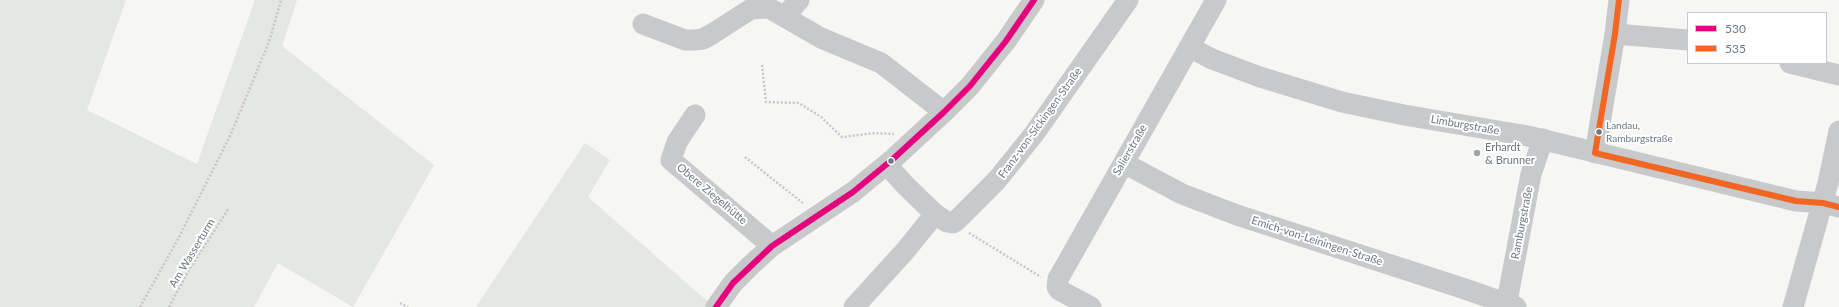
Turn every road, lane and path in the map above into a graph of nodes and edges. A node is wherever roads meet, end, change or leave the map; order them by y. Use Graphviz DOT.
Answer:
graph roads {
  1 [pos="281,0"];
  2 [pos="799,0"];
  3 [pos="1034,0"];
  4 [pos="1128,0"];
  5 [pos="1216,0"];
  6 [pos="1619,0"];
  7 [pos="785,16"];
  8 [pos="643,24"];
  9 [pos="1615,34"];
  10 [pos="1687,40"];
  11 [pos="1189,47"];
  12 [pos="1794,64"];
  13 [pos="762,65"];
  14 [pos="1839,75"];
  15 [pos="944,112"];
  16 [pos="694,115"];
  17 [pos="900,130"];
  18 [pos="1839,131"];
  19 [pos="1543,139"];
  20 [pos="1595,153"];
  21 [pos="745,157"];
  22 [pos="1124,163"];
  23 [pos="887,165"];
  24 [pos="1831,205"];
  25 [pos="805,206"];
  26 [pos="229,208"];
  27 [pos="944,219"];
  28 [pos="772,246"];
  29 [pos="1064,292"];
  30 [pos="400,303"];
  31 [pos="1510,306"];
  32 [pos="140,307"];
  33 [pos="169,307"];
  34 [pos="408,307"];
  35 [pos="716,307"];
  36 [pos="854,307"];
  37 [pos="1091,307"];
  38 [pos="1793,307"];
  1 -- 32 [label="path"];
  2 -- 7 [label="street"];
  3 -- 15 [label="street"];
  4 -- 27 [label="street, Franz-von-Sickingen-Straße"];
  5 -- 11 [label="street, Salierstraße"];
  6 -- 9 [label="street"];
  7 -- 8 [label="street"];
  7 -- 15 [label="street"];
  9 -- 10 [label="street"];
  9 -- 20 [label="street"];
  11 -- 19 [label="street, Limburgstraße"];
  11 -- 22 [label="street, Salierstraße"];
  12 -- 14 [label="street"];
  13 -- 17 [label="path"];
  15 -- 23 [label="street"];
  16 -- 28 [label="street, Obere Ziegelhütte"];
  18 -- 24 [label="street"];
  19 -- 20 [label="street, Limburgstraße"];
  19 -- 31 [label="street, Ramburgstraße"];
  20 -- 24 [label="street, Limburgstraße"];
  21 -- 25 [label="path"];
  22 -- 29 [label="street, Salierstraße"];
  22 -- 31 [label="street, Emich-von-Leiningen-Straße"];
  23 -- 27 [label="street"];
  23 -- 28 [label="street"];
  24 -- 38 [label="street"];
  26 -- 33 [label="path, Am Wasserturm"];
  27 -- 29 [label="path"];
  27 -- 36 [label="street, Franz-von-Sickingen-Straße"];
  28 -- 35 [label="street"];
  29 -- 37 [label="street"];
  30 -- 34 [label="path"];
}
